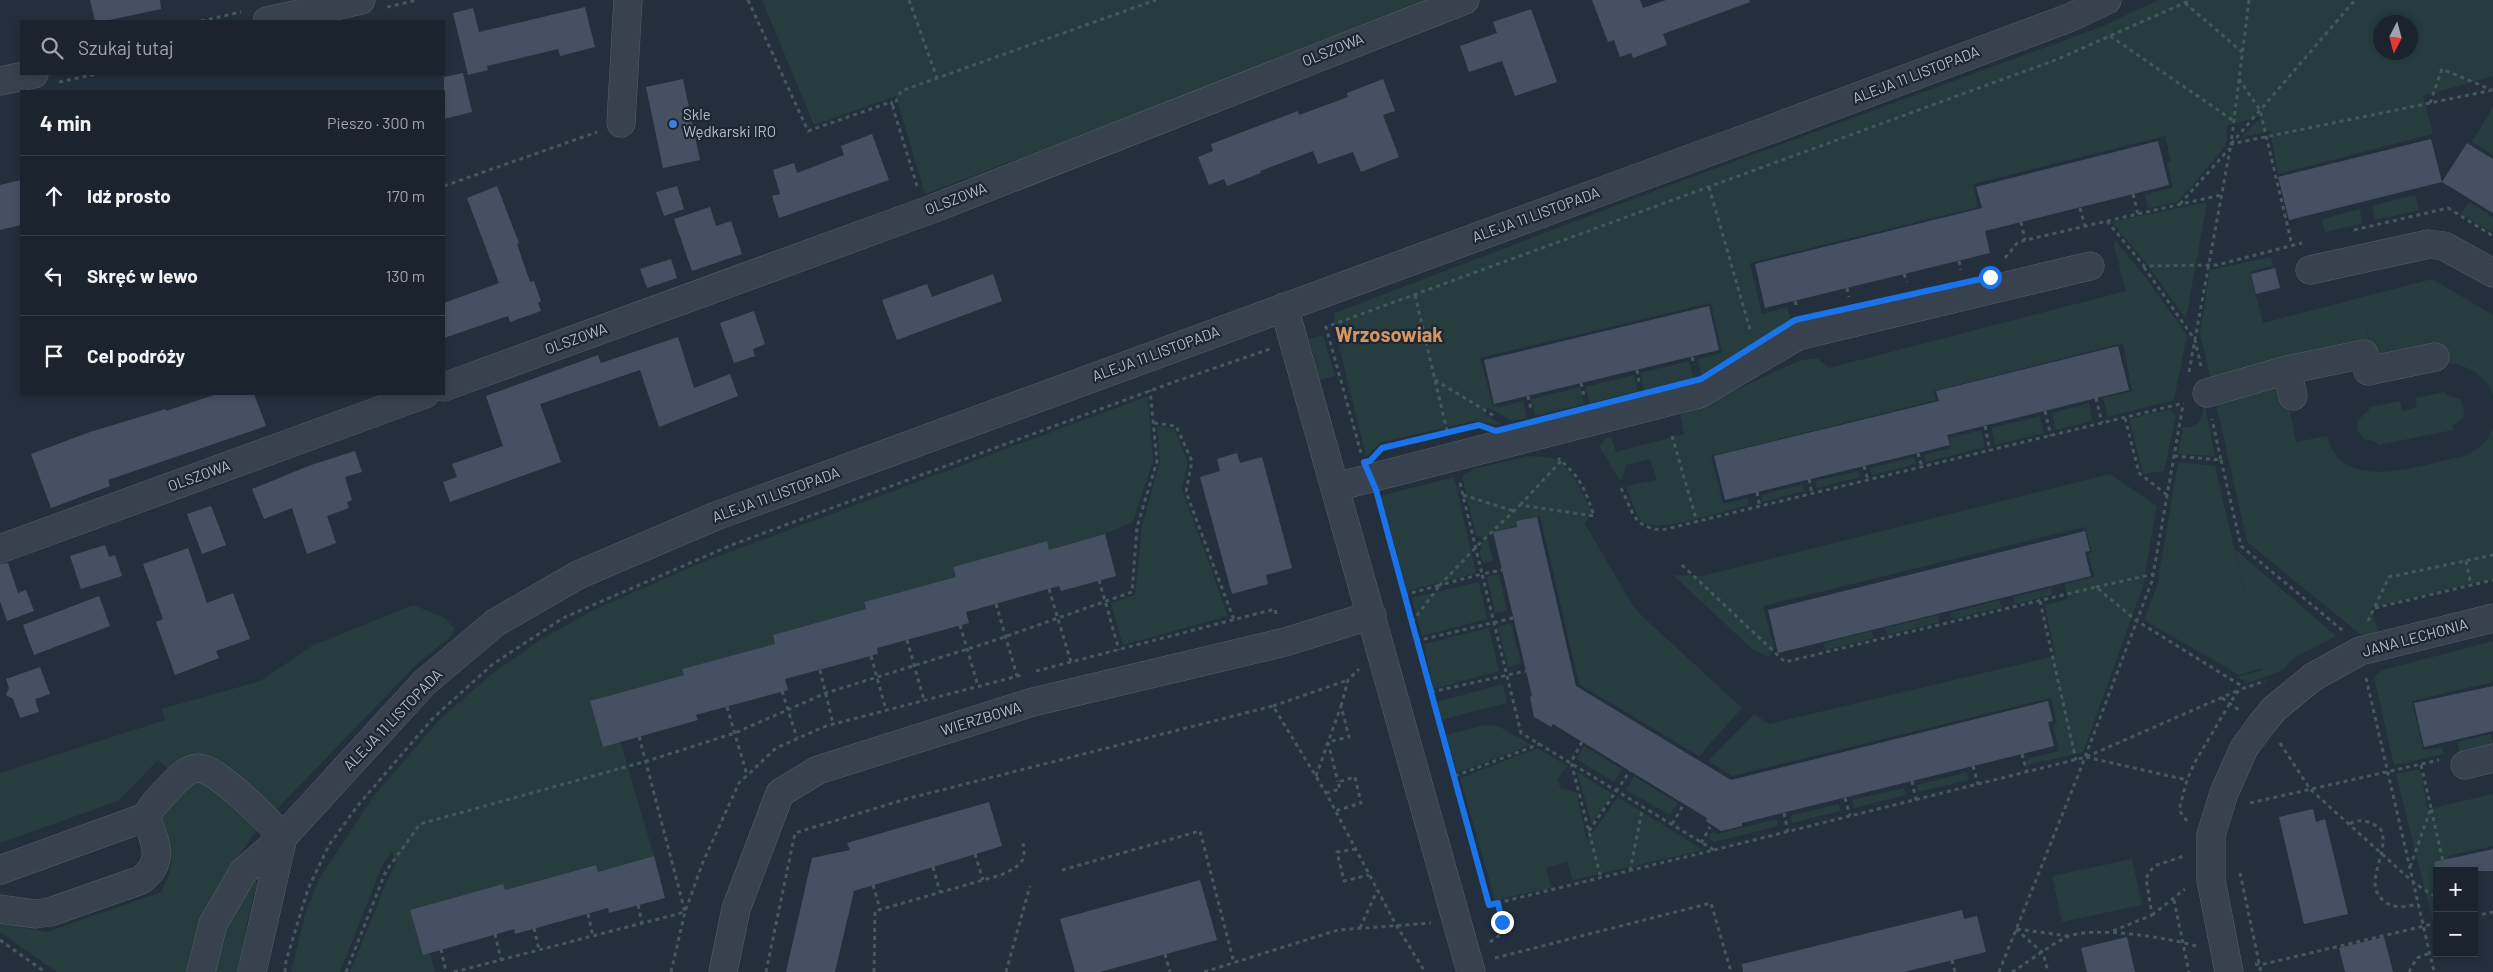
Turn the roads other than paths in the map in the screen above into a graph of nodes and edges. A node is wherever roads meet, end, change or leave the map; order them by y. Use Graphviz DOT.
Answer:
graph roads {
  1 [pos="361,0"];
  2 [pos="628,0"];
  3 [pos="1465,0"];
  4 [pos="2107,0"];
  5 [pos="2066,9"];
  6 [pos="271,20"];
  7 [pos="30,75"];
  8 [pos="0,82"];
  9 [pos="621,123"];
  10 [pos="2090,266"];
  11 [pos="2310,270"];
  12 [pos="2493,273"];
  13 [pos="1284,307"];
  14 [pos="2434,357"];
  15 [pos="445,387"];
  16 [pos="2191,392"];
  17 [pos="422,395"];
  18 [pos="1336,487"];
  19 [pos="0,549"];
  20 [pos="1372,615"];
  21 [pos="2493,618"];
  22 [pos="2493,758"];
  23 [pos="2456,762"];
  24 [pos="146,817"];
  25 [pos="284,837"];
  26 [pos="0,870"];
  27 [pos="0,909"];
  28 [pos="2228,964"];
  29 [pos="201,972"];
  30 [pos="252,972"];
  31 [pos="722,972"];
  32 [pos="1471,972"];
  1 -- 6 [label="street"];
  2 -- 9 [label="street"];
  3 -- 15 [label="street, OLSZOWA"];
  4 -- 5 [label="street, ALEJA 11 LISTOPADA"];
  5 -- 13 [label="street, ALEJA 11 LISTOPADA"];
  7 -- 8 [label="street"];
  10 -- 18 [label="street"];
  11 -- 12 [label="street"];
  13 -- 18 [label="street"];
  13 -- 25 [label="street, ALEJA 11 LISTOPADA"];
  14 -- 16 [label="street"];
  17 -- 19 [label="street, OLSZOWA"];
  18 -- 20 [label="street"];
  20 -- 31 [label="street, WIERZBOWA"];
  20 -- 32 [label="street"];
  21 -- 28 [label="street, JANA LECHONIA"];
  22 -- 23 [label="street"];
  24 -- 25 [label="street"];
  24 -- 26 [label="street"];
  24 -- 27 [label="street"];
  25 -- 29 [label="street, ALEJA 11 LISTOPADA"];
  25 -- 30 [label="street, ALEJA 11 LISTOPADA"];
}
